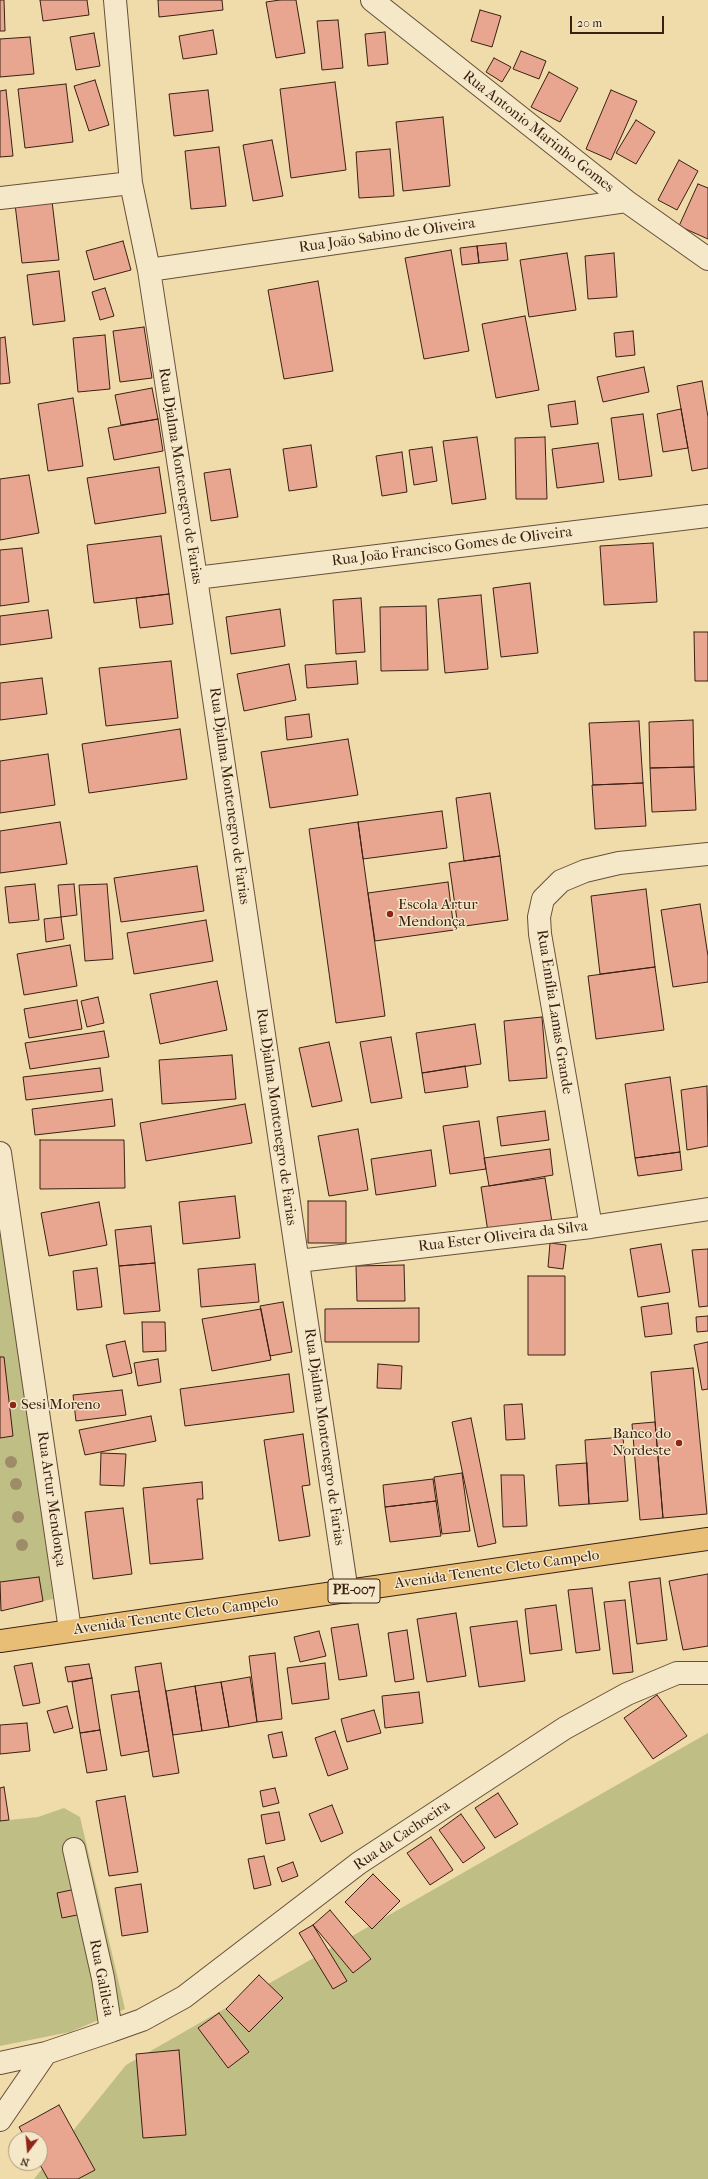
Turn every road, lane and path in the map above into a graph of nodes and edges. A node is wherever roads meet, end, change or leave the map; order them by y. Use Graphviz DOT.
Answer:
graph roads {
  1 [pos="115,0"];
  2 [pos="372,0"];
  3 [pos="131,183"];
  4 [pos="0,198"];
  5 [pos="626,201"];
  6 [pos="708,259"];
  7 [pos="149,270"];
  8 [pos="708,516"];
  9 [pos="196,578"];
  10 [pos="708,854"];
  11 [pos="0,1153"];
  12 [pos="708,1209"];
  13 [pos="591,1227"];
  14 [pos="298,1261"];
  15 [pos="708,1539"];
  16 [pos="347,1592"];
  17 [pos="70,1630"];
  18 [pos="0,1641"];
  19 [pos="708,1673"];
  20 [pos="74,1849"];
  21 [pos="111,2031"];
  22 [pos="46,2053"];
  23 [pos="0,2063"];
  24 [pos="0,2120"];
  1 -- 3 [label="street, Rua Djalma Montenegro de Farias"];
  2 -- 5 [label="street, Rua Antonio Marinho Gomes"];
  3 -- 4 [label="street"];
  3 -- 7 [label="street, Rua Djalma Montenegro de Farias"];
  5 -- 6 [label="street, Rua Antonio Marinho Gomes"];
  5 -- 7 [label="street, Rua João Sabino de Oliveira"];
  7 -- 9 [label="street, Rua Djalma Montenegro de Farias"];
  8 -- 9 [label="street, Rua João Francisco Gomes de Oliveira"];
  9 -- 14 [label="street, Rua Djalma Montenegro de Farias"];
  10 -- 13 [label="street, Rua Emília Lamas Grande"];
  11 -- 17 [label="street, Rua Artur Mendonça"];
  12 -- 13 [label="street, Rua Ester Oliveira da Silva"];
  13 -- 14 [label="street, Rua Ester Oliveira da Silva"];
  14 -- 16 [label="street, Rua Djalma Montenegro de Farias"];
  15 -- 16 [label="main road, Avenida Tenente Cleto Campelo / PE-007"];
  16 -- 17 [label="main road, Avenida Tenente Cleto Campelo / PE-007"];
  17 -- 18 [label="main road, Avenida Tenente Cleto Campelo / PE-007"];
  19 -- 21 [label="street, Rua da Cachoeira"];
  20 -- 21 [label="street, Rua Galileia"];
  21 -- 22 [label="street, Rua Galileia"];
  22 -- 23 [label="street, Rua Galileia"];
  22 -- 24 [label="street"];
}
